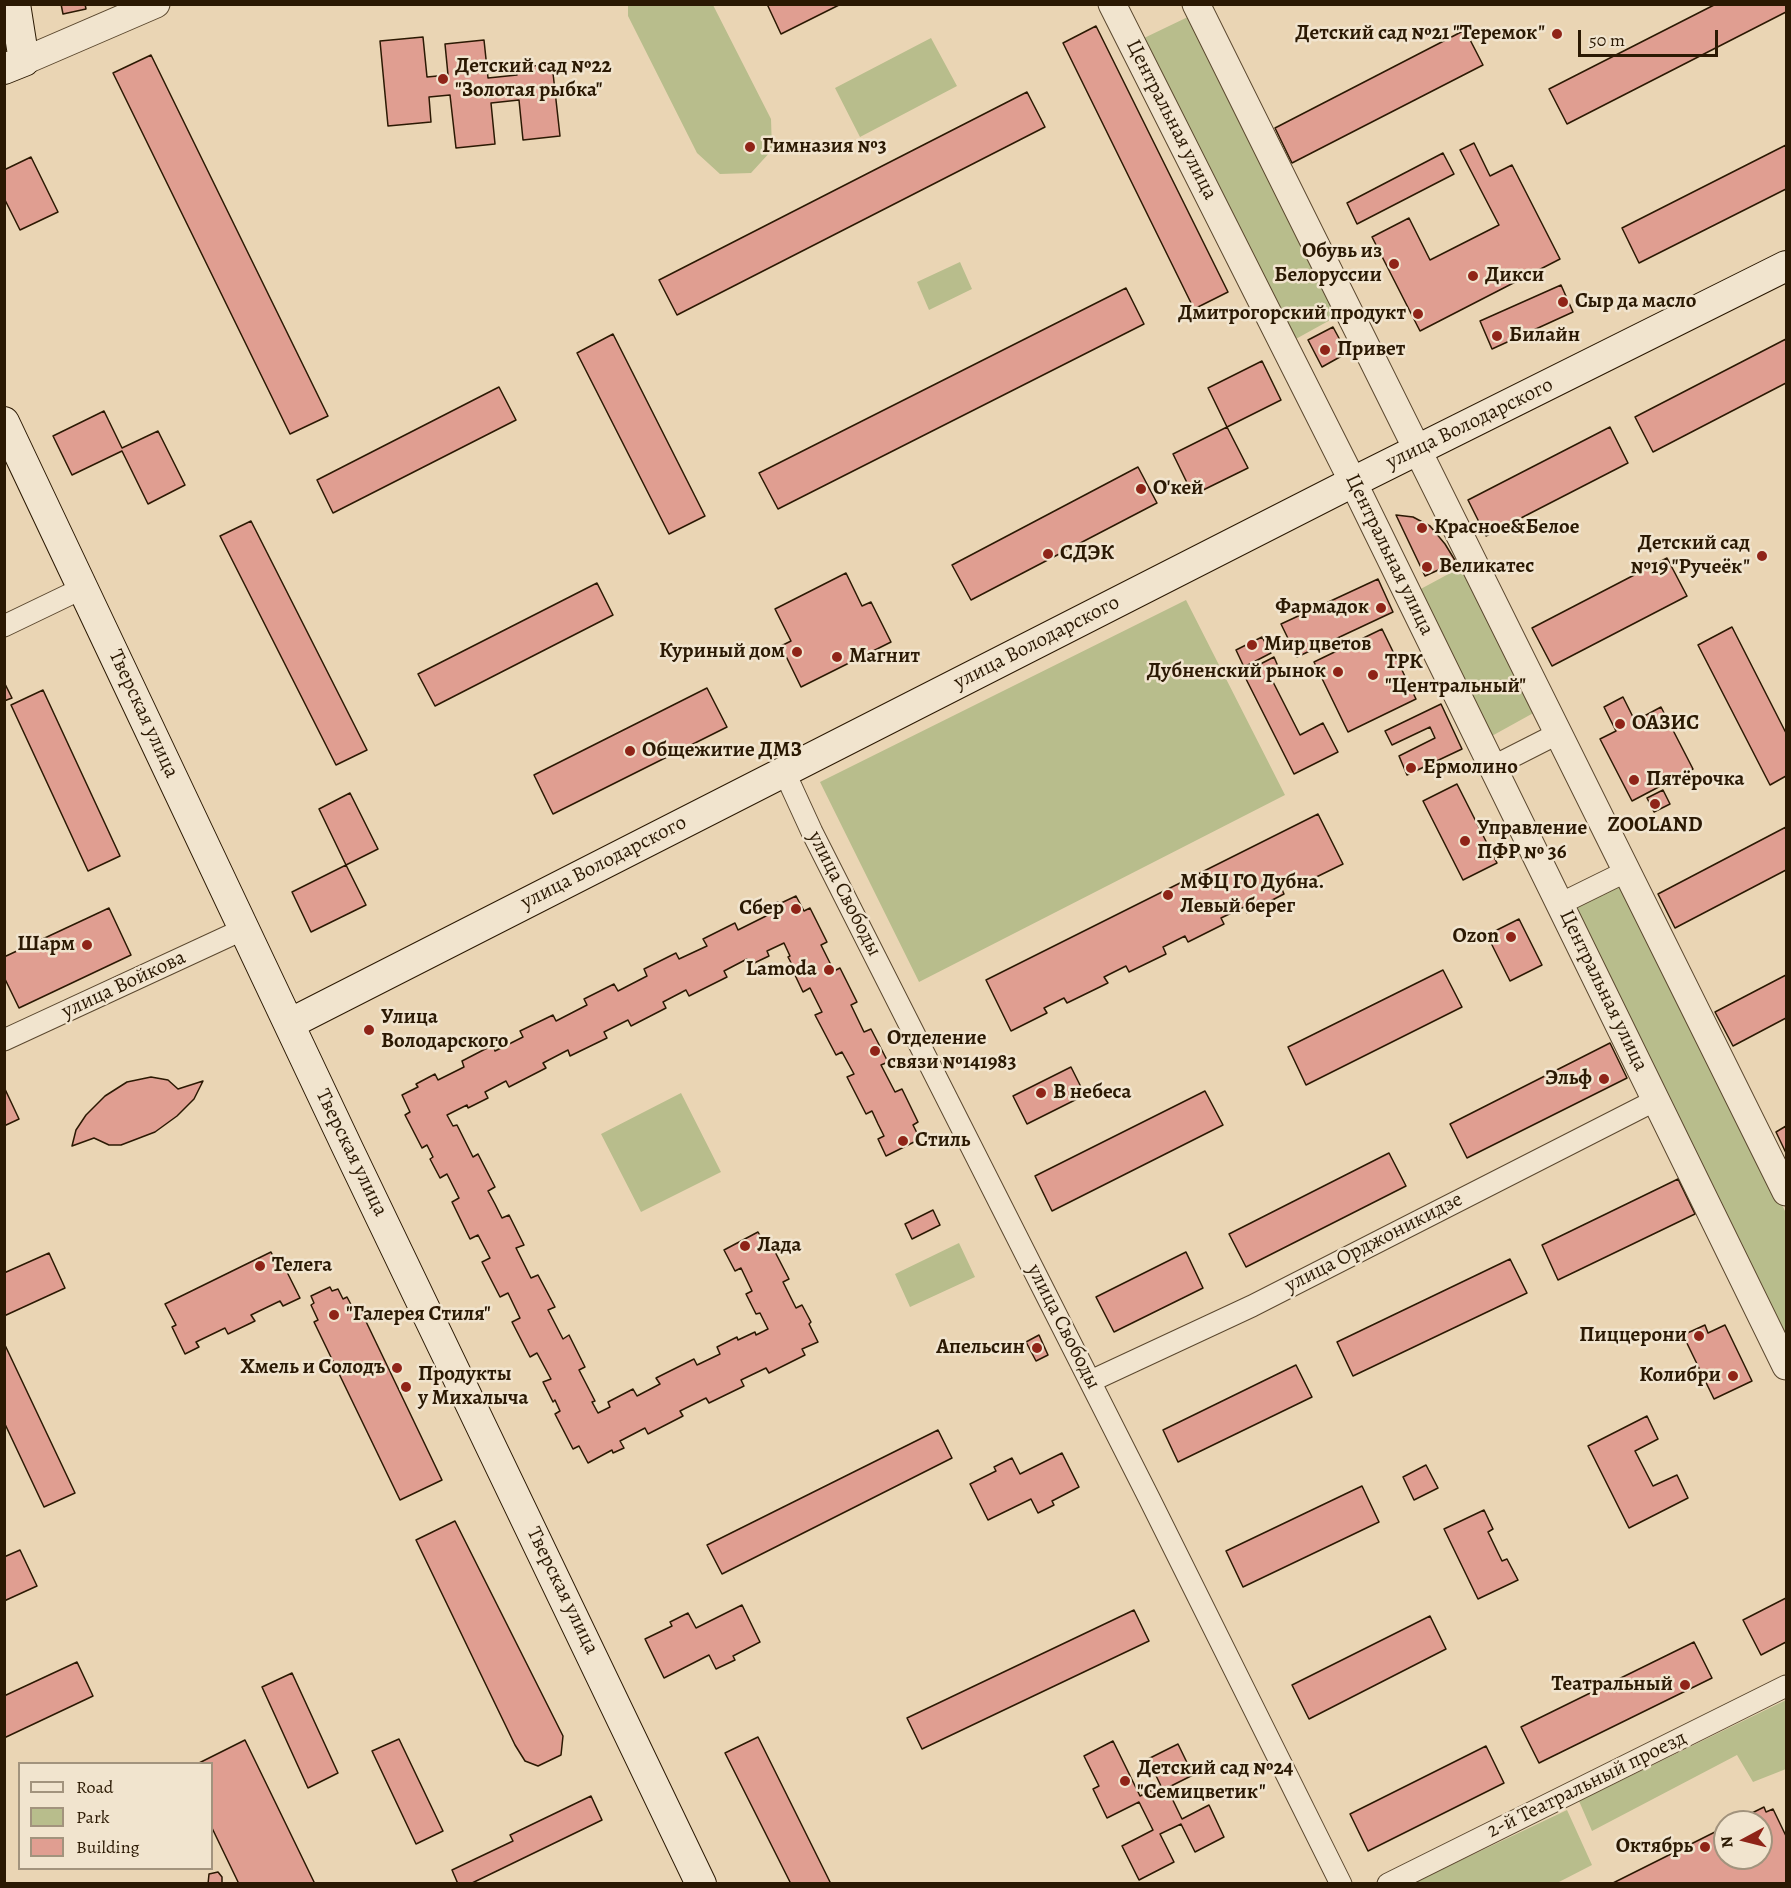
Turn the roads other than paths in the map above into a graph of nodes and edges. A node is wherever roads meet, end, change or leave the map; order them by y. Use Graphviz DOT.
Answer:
graph roads {
  1 [pos="15,4"];
  2 [pos="156,4"];
  3 [pos="1196,4"];
  4 [pos="1116,6"];
  5 [pos="14,65"];
  6 [pos="1786,266"];
  7 [pos="4,422"];
  8 [pos="1417,450"];
  9 [pos="1353,482"];
  10 [pos="83,588"];
  11 [pos="4,626"];
  12 [pos="1559,733"];
  13 [pos="1492,767"];
  14 [pos="784,771"];
  15 [pos="1627,871"];
  16 [pos="1560,904"];
  17 [pos="244,929"];
  18 [pos="289,1024"];
  19 [pos="4,1040"];
  20 [pos="1656,1100"];
  21 [pos="1786,1192"];
  22 [pos="1786,1366"];
  23 [pos="1090,1381"];
  24 [pos="1786,1686"];
  25 [pos="701,1884"];
  26 [pos="1341,1884"];
  27 [pos="1388,1884"];
  1 -- 5 [label="main road"];
  2 -- 5 [label="street"];
  3 -- 8 [label="street"];
  4 -- 9 [label="street, Центральная улица"];
  6 -- 8 [label="main road, улица Володарского"];
  7 -- 10 [label="main road, Тверская улица"];
  8 -- 9 [label="main road, улица Володарского"];
  8 -- 12 [label="street"];
  9 -- 13 [label="street, Центральная улица"];
  9 -- 14 [label="main road, улица Володарского"];
  10 -- 11 [label="street"];
  10 -- 17 [label="main road, Тверская улица"];
  12 -- 13 [label="street"];
  12 -- 15 [label="street"];
  13 -- 16 [label="street, Центральная улица"];
  14 -- 18 [label="main road, улица Володарского"];
  14 -- 23 [label="street, улица Свободы"];
  15 -- 16 [label="street"];
  15 -- 21 [label="street"];
  16 -- 20 [label="street, Центральная улица"];
  17 -- 18 [label="main road, Тверская улица"];
  17 -- 19 [label="street, улица Войкова"];
  18 -- 25 [label="main road, Тверская улица"];
  20 -- 22 [label="street, Центральная улица"];
  20 -- 23 [label="street, улица Орджоникидзе"];
  23 -- 26 [label="street, улица Свободы"];
  24 -- 27 [label="street, 2-й Театральный проезд"];
}
